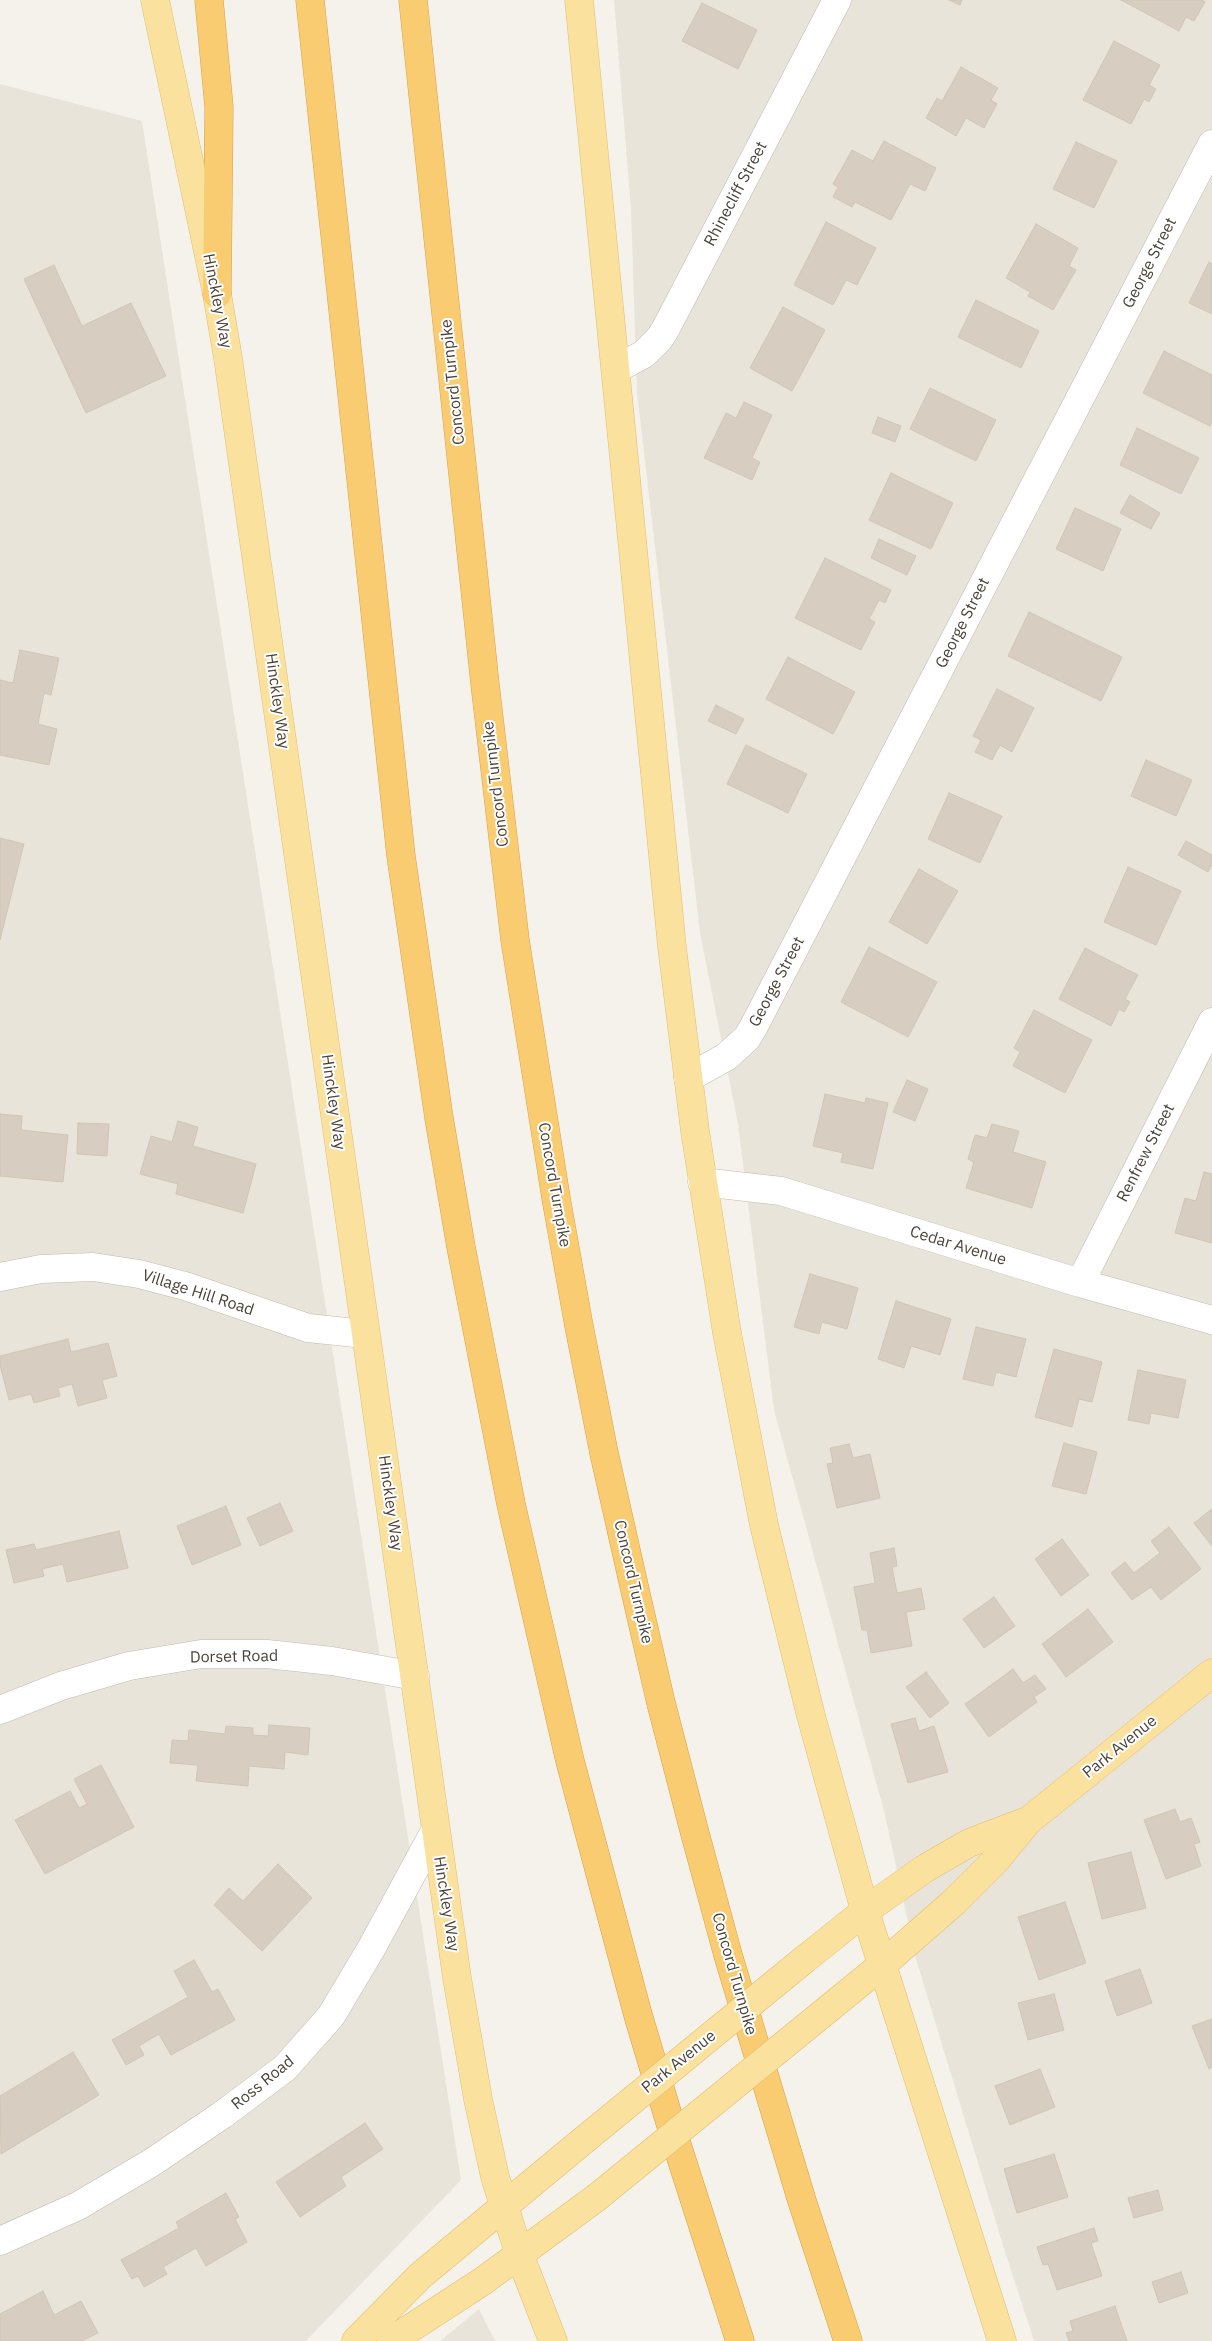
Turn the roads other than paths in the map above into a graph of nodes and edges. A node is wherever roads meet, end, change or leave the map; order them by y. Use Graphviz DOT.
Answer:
graph roads {
  1 [pos="155,0"];
  2 [pos="209,0"];
  3 [pos="310,0"];
  4 [pos="413,0"];
  5 [pos="579,0"];
  6 [pos="838,0"];
  7 [pos="1212,144"];
  8 [pos="217,294"];
  9 [pos="616,369"];
  10 [pos="1212,1022"];
  11 [pos="688,1078"];
  12 [pos="702,1182"];
  13 [pos="0,1277"];
  14 [pos="1080,1283"];
  15 [pos="1212,1320"];
  16 [pos="365,1334"];
  17 [pos="1212,1674"];
  18 [pos="415,1676"];
  19 [pos="0,1710"];
  20 [pos="1028,1820"];
  21 [pos="435,1831"];
  22 [pos="865,1911"];
  23 [pos="882,1965"];
  24 [pos="503,2206"];
  25 [pos="0,2241"];
  26 [pos="520,2256"];
  27 [pos="356,2341"];
  28 [pos="391,2341"];
  29 [pos="553,2341"];
  30 [pos="740,2341"];
  31 [pos="848,2341"];
  32 [pos="1002,2341"];
  1 -- 8 [label="main road, Hinckley Way"];
  2 -- 8 [label="highway"];
  3 -- 30 [label="highway"];
  4 -- 31 [label="highway, Concord Turnpike"];
  5 -- 9 [label="main road"];
  6 -- 9 [label="street, Rhinecliff Street"];
  7 -- 11 [label="street, George Street"];
  8 -- 16 [label="main road, Hinckley Way"];
  9 -- 11 [label="main road"];
  10 -- 14 [label="street, Renfrew Street"];
  11 -- 12 [label="main road"];
  12 -- 14 [label="street, Cedar Avenue"];
  12 -- 22 [label="main road"];
  13 -- 16 [label="street, Village Hill Road"];
  14 -- 15 [label="street, Cedar Avenue"];
  16 -- 18 [label="main road, Hinckley Way"];
  17 -- 20 [label="main road, Park Avenue"];
  18 -- 19 [label="street, Dorset Road"];
  18 -- 21 [label="main road, Hinckley Way"];
  20 -- 22 [label="main road, Park Avenue"];
  20 -- 23 [label="main road, Park Avenue"];
  21 -- 24 [label="main road, Hinckley Way"];
  21 -- 25 [label="street, Ross Road"];
  22 -- 23 [label="main road"];
  22 -- 24 [label="main road, Park Avenue, bridge"];
  23 -- 26 [label="main road, Park Avenue, bridge"];
  23 -- 32 [label="main road"];
  24 -- 26 [label="main road, Hinckley Way"];
  24 -- 27 [label="main road, Park Avenue"];
  26 -- 28 [label="main road, Park Avenue"];
  26 -- 29 [label="main road"];
}
